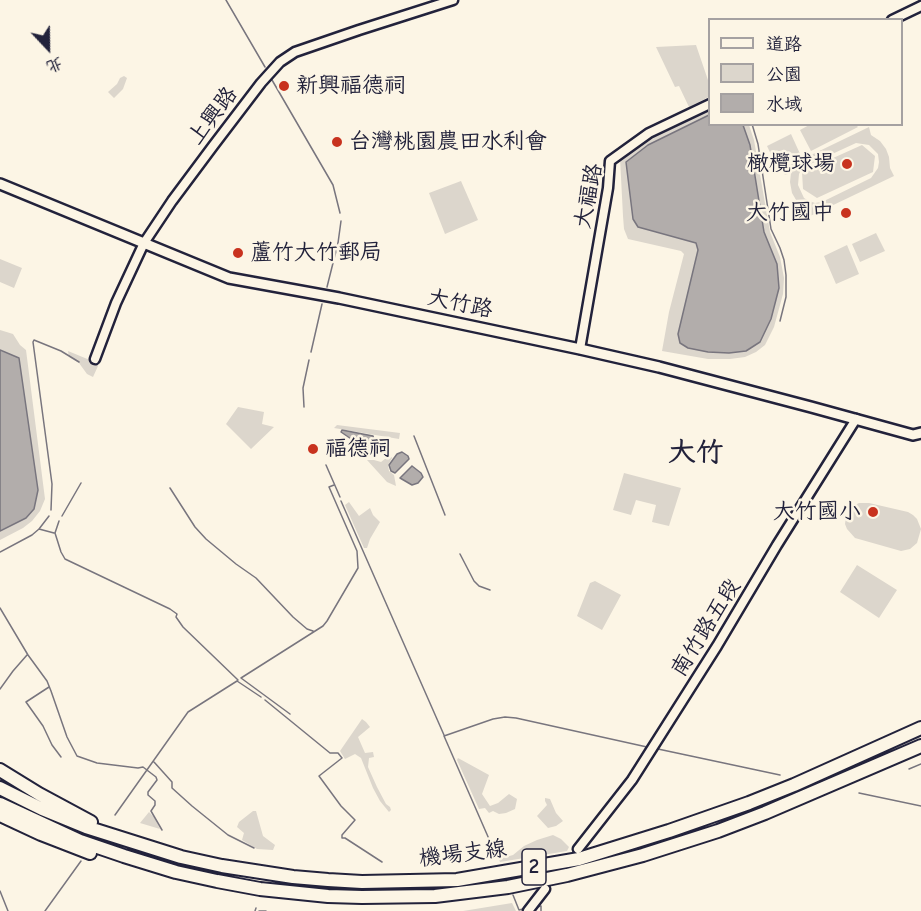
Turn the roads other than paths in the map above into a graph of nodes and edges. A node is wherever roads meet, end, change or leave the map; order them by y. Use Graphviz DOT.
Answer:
graph roads {
  1 [pos="453,0"];
  2 [pos="921,6"];
  3 [pos="896,18"];
  4 [pos="708,105"];
  5 [pos="0,184"];
  6 [pos="144,243"];
  7 [pos="580,349"];
  8 [pos="95,358"];
  9 [pos="856,419"];
  10 [pos="918,435"];
  11 [pos="921,728"];
  12 [pos="921,746"];
  13 [pos="0,770"];
  14 [pos="0,788"];
  15 [pos="0,804"];
  16 [pos="0,815"];
  17 [pos="127,840"];
  18 [pos="578,849"];
  19 [pos="176,872"];
  20 [pos="545,889"];
  21 [pos="528,911"];
  1 -- 6 [label="street, 上興路"];
  2 -- 3 [label="street"];
  4 -- 7 [label="street, 大福路"];
  5 -- 6 [label="main road, 大竹路"];
  6 -- 7 [label="main road, 大竹路"];
  6 -- 8 [label="street, 上興路"];
  7 -- 9 [label="main road, 大竹路"];
  9 -- 10 [label="main road, 大竹路"];
  9 -- 18 [label="street, 南竹路五段"];
  11 -- 17 [label="highway, 機場支線 / 2"];
  12 -- 19 [label="highway, 機場支線 / 2"];
  13 -- 17 [label="highway"];
  14 -- 17 [label="highway, 機場支線 / 2"];
  15 -- 19 [label="highway, 機場支線 / 2"];
  16 -- 19 [label="highway"];
  20 -- 21 [label="street"];
}
